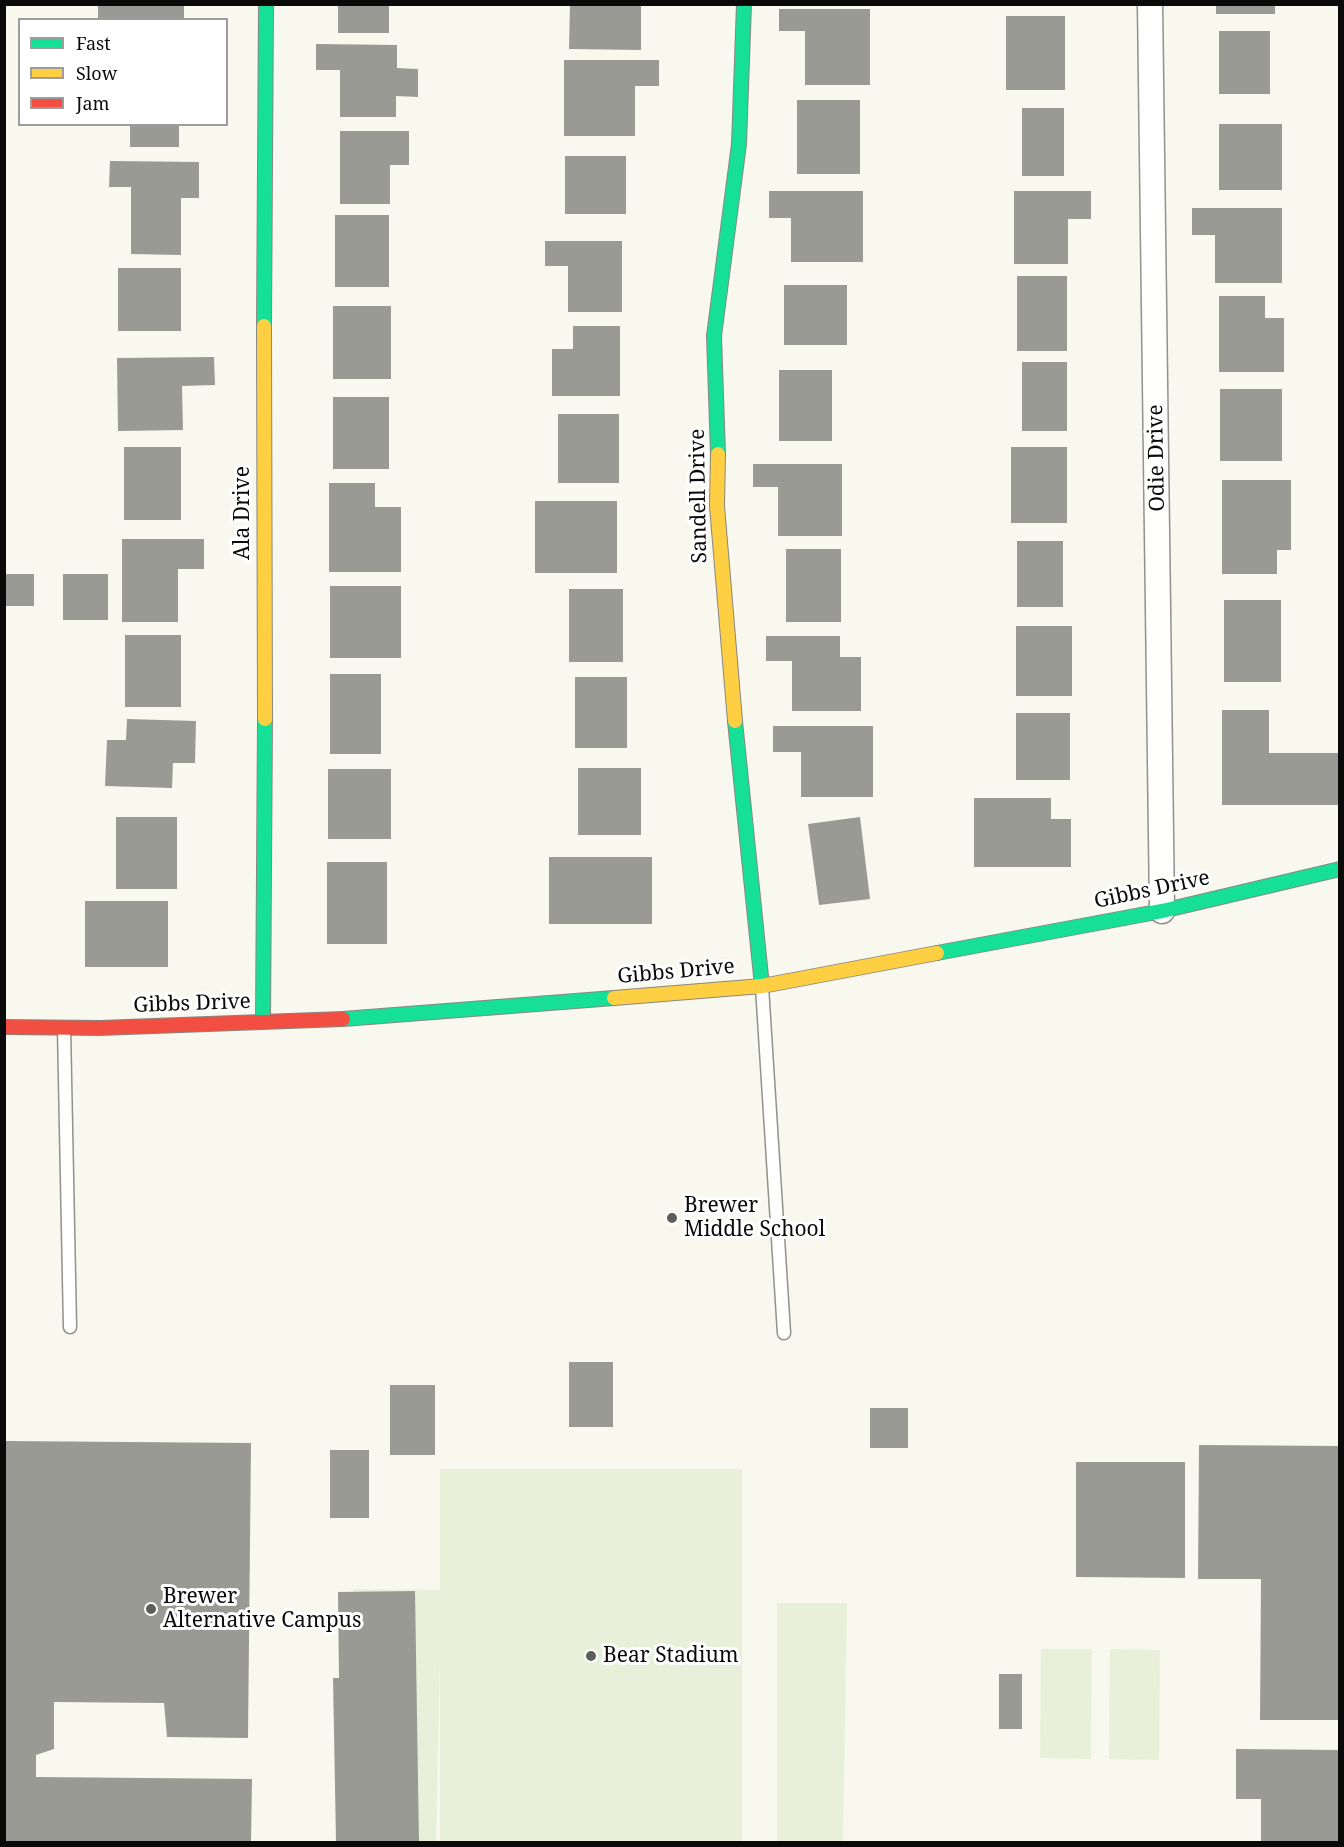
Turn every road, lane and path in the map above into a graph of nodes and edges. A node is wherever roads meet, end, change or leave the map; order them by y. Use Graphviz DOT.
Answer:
graph roads {
  1 [pos="266,4"];
  2 [pos="744,4"];
  3 [pos="1150,4"];
  4 [pos="1340,869"];
  5 [pos="1162,911"];
  6 [pos="762,986"];
  7 [pos="263,1022"];
  8 [pos="4,1027"];
  9 [pos="64,1027"];
  10 [pos="70,1327"];
  11 [pos="784,1333"];
  1 -- 7 [label="street, Ala Drive"];
  2 -- 6 [label="street, Sandell Drive"];
  3 -- 5 [label="street, Odie Drive"];
  4 -- 5 [label="street, Gibbs Drive"];
  5 -- 6 [label="street, Gibbs Drive"];
  6 -- 7 [label="street, Gibbs Drive"];
  6 -- 11 [label="lane"];
  7 -- 9 [label="street, Gibbs Drive"];
  8 -- 9 [label="street, Gibbs Drive"];
  9 -- 10 [label="lane"];
}
